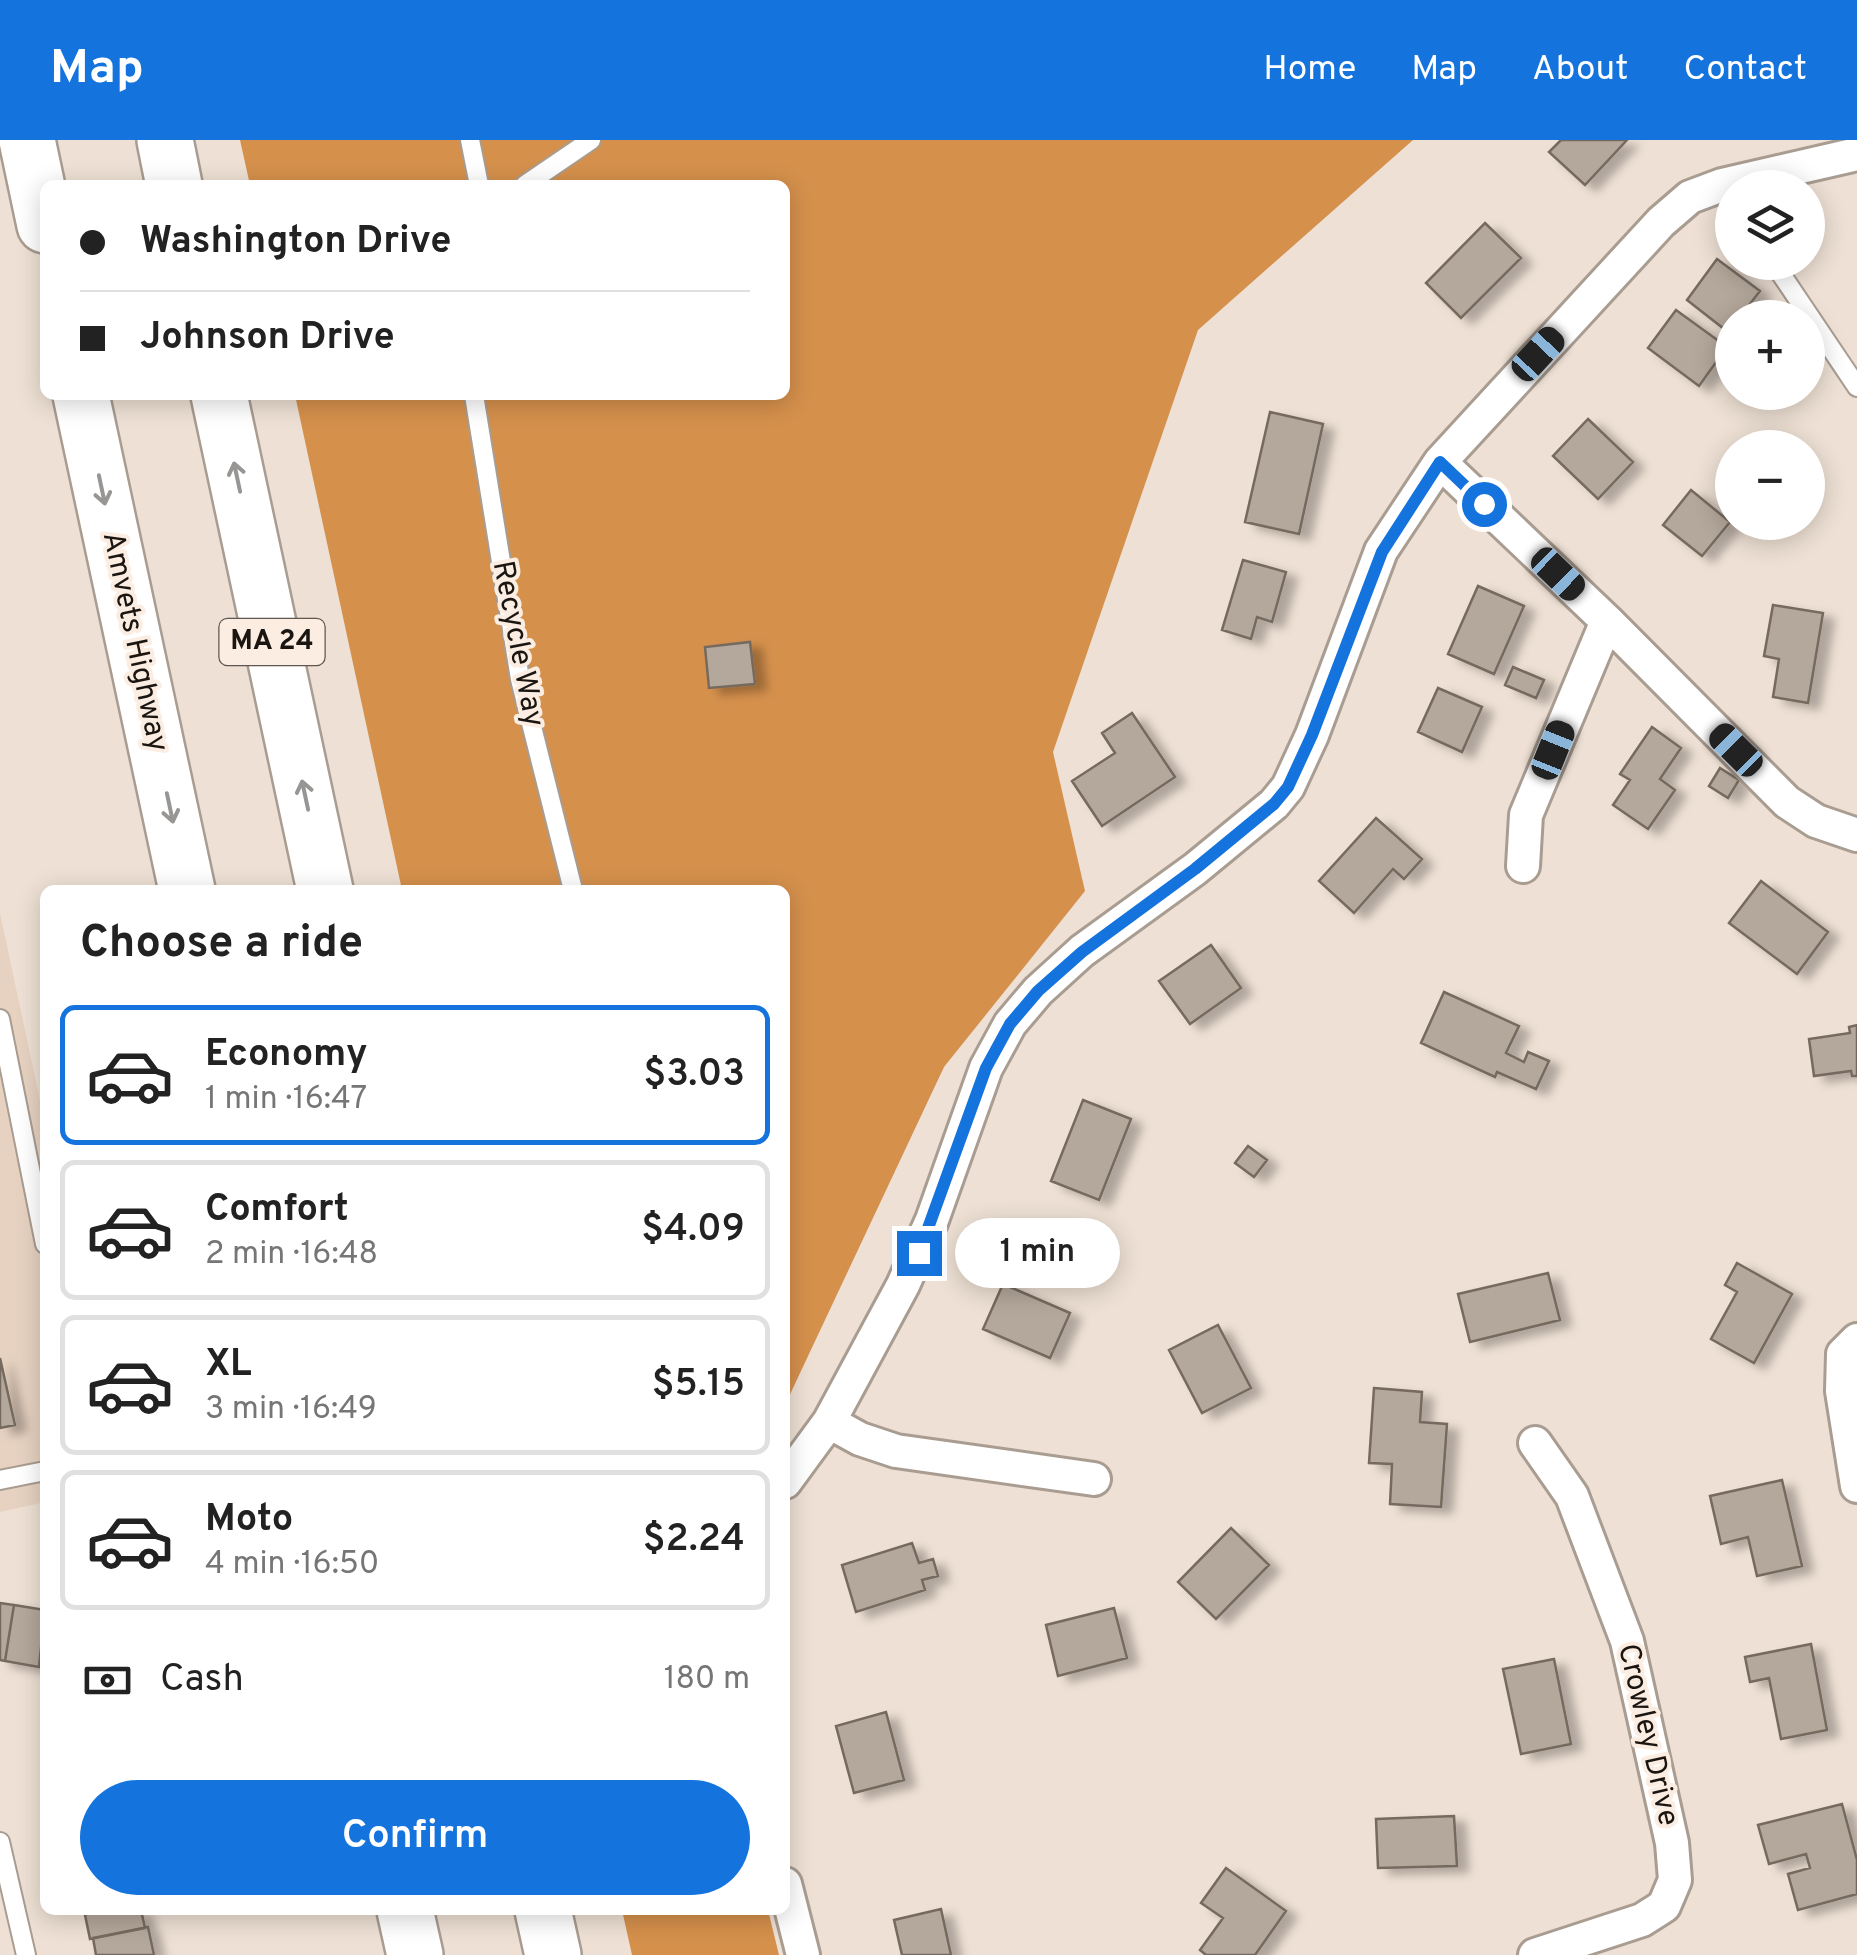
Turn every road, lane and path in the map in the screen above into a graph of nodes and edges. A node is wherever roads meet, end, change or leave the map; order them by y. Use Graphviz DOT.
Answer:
graph roads {
  1 [pos="27,140"];
  2 [pos="165,140"];
  3 [pos="470,140"];
  4 [pos="591,140"];
  5 [pos="1857,154"];
  6 [pos="1802,170"];
  7 [pos="173,180"];
  8 [pos="478,180"];
  9 [pos="531,180"];
  10 [pos="1715,194"];
  11 [pos="40,201"];
  12 [pos="1785,280"];
  13 [pos="1857,387"];
  14 [pos="83,400"];
  15 [pos="220,400"];
  16 [pos="475,400"];
  17 [pos="1440,462"];
  18 [pos="1606,621"];
  19 [pos="1857,834"];
  20 [pos="1523,866"];
  21 [pos="186,885"];
  22 [pos="324,885"];
  23 [pos="571,885"];
  24 [pos="0,1019"];
  25 [pos="40,1219"];
  26 [pos="1857,1340"];
  27 [pos="829,1422"];
  28 [pos="1535,1443"];
  29 [pos="40,1472"];
  30 [pos="790,1475"];
  31 [pos="1094,1479"];
  32 [pos="0,1480"];
  33 [pos="1857,1486"];
  34 [pos="0,1842"];
  35 [pos="790,1904"];
  36 [pos="406,1915"];
  37 [pos="545,1915"];
  38 [pos="26,1955"];
  39 [pos="415,1955"];
  40 [pos="553,1955"];
  41 [pos="803,1955"];
  42 [pos="1534,1955"];
  1 -- 11 [label="highway"];
  2 -- 7 [label="highway"];
  3 -- 8 [label="lane"];
  4 -- 9 [label="lane"];
  5 -- 6 [label="street"];
  10 -- 17 [label="street"];
  12 -- 13 [label="lane"];
  14 -- 21 [label="highway, Amvets Highway, one-way"];
  22 -- 15 [label="highway, MA 24, one-way"];
  16 -- 23 [label="lane, Recycle Way"];
  17 -- 18 [label="street"];
  17 -- 27 [label="street"];
  18 -- 19 [label="street"];
  18 -- 20 [label="street"];
  24 -- 25 [label="lane"];
  26 -- 33 [label="street"];
  27 -- 30 [label="street"];
  27 -- 31 [label="street"];
  28 -- 42 [label="street, Crowley Drive"];
  29 -- 32 [label="lane"];
  34 -- 38 [label="lane"];
  35 -- 41 [label="street"];
  36 -- 39 [label="highway"];
  37 -- 40 [label="highway"];
}
